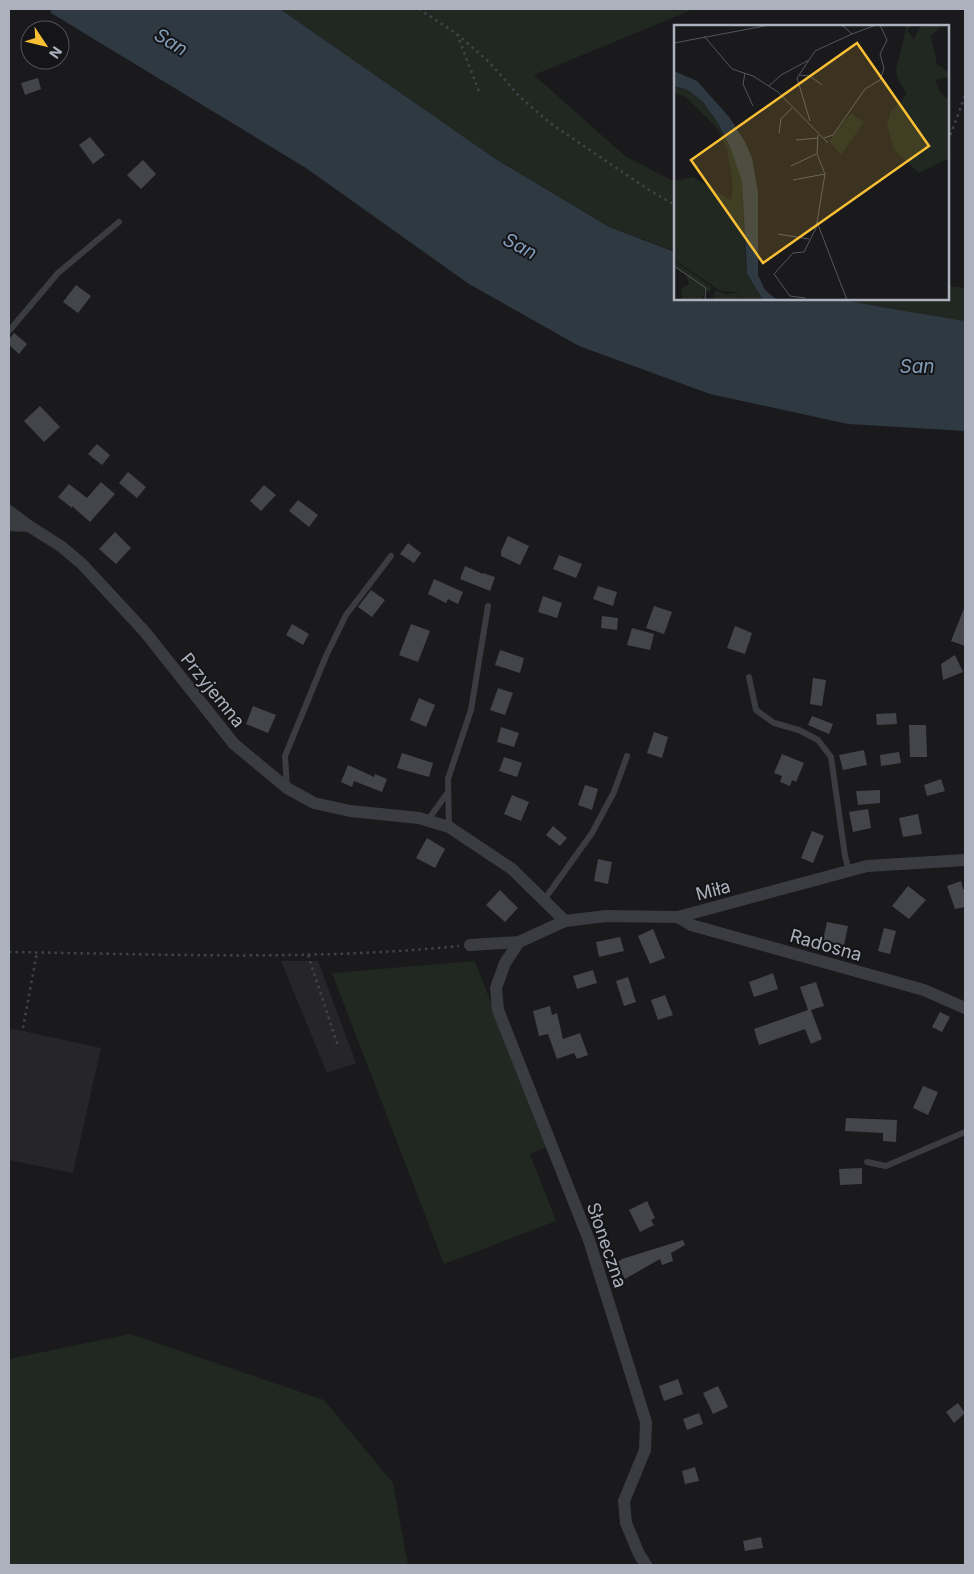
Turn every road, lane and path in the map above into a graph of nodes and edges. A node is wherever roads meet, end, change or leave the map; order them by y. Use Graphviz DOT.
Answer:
graph roads {
  1 [pos="419,9"];
  2 [pos="457,34"];
  3 [pos="480,94"];
  4 [pos="965,96"];
  5 [pos="949,138"];
  6 [pos="674,204"];
  7 [pos="119,222"];
  8 [pos="9,331"];
  9 [pos="9,511"];
  10 [pos="9,525"];
  11 [pos="29,526"];
  12 [pos="391,556"];
  13 [pos="488,606"];
  14 [pos="750,677"];
  15 [pos="627,756"];
  16 [pos="287,788"];
  17 [pos="448,792"];
  18 [pos="428,820"];
  19 [pos="449,827"];
  20 [pos="965,860"];
  21 [pos="850,871"];
  22 [pos="544,900"];
  23 [pos="678,916"];
  24 [pos="565,921"];
  25 [pos="519,942"];
  26 [pos="470,945"];
  27 [pos="9,952"];
  28 [pos="37,952"];
  29 [pos="308,954"];
  30 [pos="965,1008"];
  31 [pos="22,1028"];
  32 [pos="338,1046"];
  33 [pos="965,1132"];
  34 [pos="867,1162"];
  35 [pos="646,1565"];
  1 -- 2 [label="path"];
  2 -- 3 [label="path"];
  2 -- 6 [label="path"];
  4 -- 5 [label="path"];
  7 -- 8 [label="lane"];
  9 -- 11 [label="street, Przyjemna"];
  10 -- 11 [label="street"];
  11 -- 16 [label="street, Przyjemna"];
  12 -- 16 [label="lane"];
  13 -- 17 [label="lane"];
  14 -- 21 [label="lane"];
  15 -- 22 [label="lane"];
  16 -- 18 [label="street, Przyjemna"];
  17 -- 18 [label="lane"];
  17 -- 19 [label="lane"];
  18 -- 19 [label="street, Przyjemna"];
  19 -- 22 [label="street, Przyjemna"];
  20 -- 21 [label="street, Miła"];
  21 -- 23 [label="street, Miła"];
  22 -- 24 [label="street, Przyjemna"];
  23 -- 24 [label="street, Miła"];
  23 -- 30 [label="street, Radosna"];
  24 -- 25 [label="street, Miła"];
  25 -- 26 [label="street, Miła"];
  25 -- 35 [label="street, Słoneczna"];
  26 -- 29 [label="path"];
  27 -- 28 [label="path"];
  28 -- 29 [label="path"];
  28 -- 31 [label="path"];
  29 -- 32 [label="path"];
  33 -- 34 [label="lane"];
}
